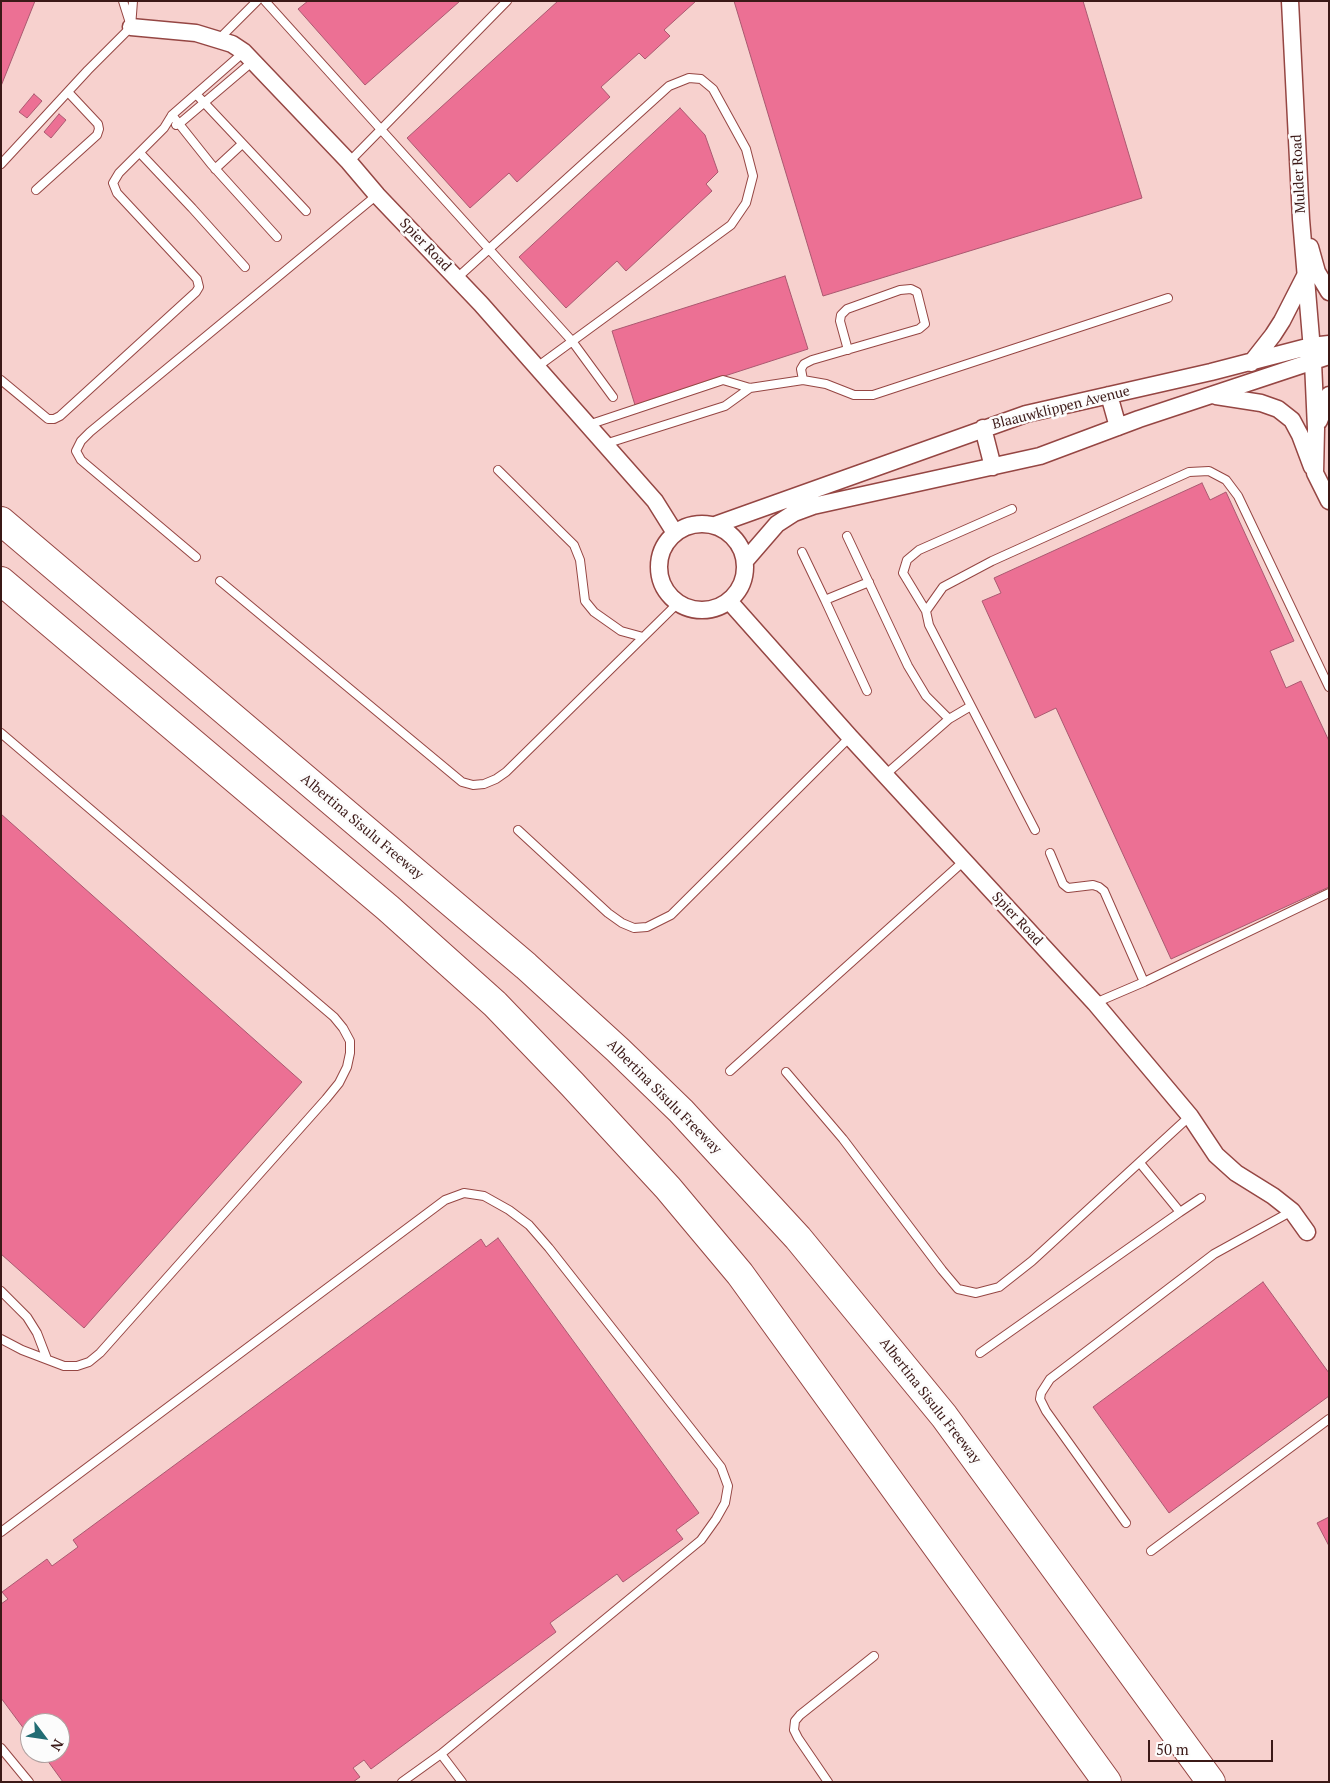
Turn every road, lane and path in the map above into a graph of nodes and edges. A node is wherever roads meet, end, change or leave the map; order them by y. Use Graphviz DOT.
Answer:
graph roads {
  1 [pos="123,1"];
  2 [pos="133,1"];
  3 [pos="257,1"];
  4 [pos="265,1"];
  5 [pos="507,1"];
  6 [pos="1290,1"];
  7 [pos="131,27"];
  8 [pos="218,40"];
  9 [pos="248,57"];
  10 [pos="68,92"];
  11 [pos="196,94"];
  12 [pos="204,103"];
  13 [pos="172,115"];
  14 [pos="179,124"];
  15 [pos="164,128"];
  16 [pos="381,130"];
  17 [pos="242,144"];
  18 [pos="140,152"];
  19 [pos="349,162"];
  20 [pos="1,164"];
  21 [pos="215,169"];
  22 [pos="36,190"];
  23 [pos="377,194"];
  24 [pos="306,211"];
  25 [pos="1301,219"];
  26 [pos="277,237"];
  27 [pos="489,249"];
  28 [pos="245,267"];
  29 [pos="1305,275"];
  30 [pos="457,278"];
  31 [pos="1329,292"];
  32 [pos="1168,298"];
  33 [pos="572,341"];
  34 [pos="1329,344"];
  35 [pos="848,350"];
  36 [pos="1312,354"];
  37 [pos="1329,356"];
  38 [pos="1251,363"];
  39 [pos="537,367"];
  40 [pos="1,380"];
  41 [pos="803,380"];
  42 [pos="750,388"];
  43 [pos="1109,395"];
  44 [pos="1209,395"];
  45 [pos="1329,395"];
  46 [pos="613,397"];
  47 [pos="588,425"];
  48 [pos="1118,427"];
  49 [pos="983,428"];
  50 [pos="1316,429"];
  51 [pos="605,444"];
  52 [pos="993,467"];
  53 [pos="498,470"];
  54 [pos="1315,473"];
  55 [pos="1329,501"];
  56 [pos="1012,509"];
  57 [pos="1,521"];
  58 [pos="714,525"];
  59 [pos="675,533"];
  60 [pos="847,536"];
  61 [pos="802,552"];
  62 [pos="196,557"];
  63 [pos="744,560"];
  64 [pos="1,581"];
  65 [pos="220,581"];
  66 [pos="869,582"];
  67 [pos="825,600"];
  68 [pos="729,601"];
  69 [pos="678,603"];
  70 [pos="926,611"];
  71 [pos="643,637"];
  72 [pos="1329,687"];
  73 [pos="867,691"];
  74 [pos="971,706"];
  75 [pos="948,719"];
  76 [pos="1,733"];
  77 [pos="850,737"];
  78 [pos="885,775"];
  79 [pos="518,830"];
  80 [pos="1035,830"];
  81 [pos="1050,853"];
  82 [pos="964,861"];
  83 [pos="1329,893"];
  84 [pos="1144,982"];
  85 [pos="1095,1003"];
  86 [pos="730,1071"];
  87 [pos="786,1072"];
  88 [pos="1190,1116"];
  89 [pos="1140,1163"];
  90 [pos="1201,1198"];
  91 [pos="1292,1211"];
  92 [pos="1180,1212"];
  93 [pos="1307,1232"];
  94 [pos="1,1290"];
  95 [pos="1,1339"];
  96 [pos="980,1353"];
  97 [pos="47,1359"];
  98 [pos="1329,1420"];
  99 [pos="1126,1523"];
  100 [pos="1,1532"];
  101 [pos="1151,1551"];
  102 [pos="874,1656"];
  103 [pos="1,1748"];
  104 [pos="441,1754"];
  105 [pos="29,1782"];
  106 [pos="402,1782"];
  107 [pos="462,1782"];
  108 [pos="828,1782"];
  109 [pos="1107,1782"];
  110 [pos="1211,1782"];
  1 -- 7 [label="lane"];
  2 -- 7 [label="lane"];
  3 -- 8 [label="lane"];
  4 -- 16 [label="lane"];
  5 -- 16 [label="lane"];
  6 -- 25 [label="street, Mulder Road"];
  7 -- 8 [label="street, Spier Road"];
  7 -- 10 [label="lane"];
  8 -- 9 [label="street, Spier Road"];
  9 -- 11 [label="lane"];
  9 -- 12 [label="lane"];
  9 -- 19 [label="street, Spier Road"];
  10 -- 20 [label="lane"];
  10 -- 22 [label="lane"];
  11 -- 12 [label="lane"];
  11 -- 13 [label="lane"];
  12 -- 14 [label="lane"];
  12 -- 17 [label="lane"];
  13 -- 14 [label="lane"];
  13 -- 15 [label="lane"];
  14 -- 15 [label="lane"];
  14 -- 21 [label="lane"];
  15 -- 18 [label="lane"];
  16 -- 19 [label="lane"];
  16 -- 27 [label="lane"];
  17 -- 21 [label="lane"];
  17 -- 24 [label="lane"];
  18 -- 28 [label="lane"];
  18 -- 40 [label="lane"];
  19 -- 23 [label="street, Spier Road"];
  21 -- 26 [label="lane"];
  23 -- 30 [label="street, Spier Road"];
  23 -- 62 [label="lane"];
  25 -- 29 [label="street, Mulder Road"];
  25 -- 31 [label="street"];
  27 -- 30 [label="lane"];
  27 -- 33 [label="lane"];
  27 -- 33 [label="lane"];
  29 -- 36 [label="street, Mulder Road"];
  29 -- 38 [label="street"];
  30 -- 39 [label="street, Spier Road"];
  32 -- 41 [label="lane"];
  33 -- 39 [label="lane"];
  33 -- 46 [label="lane"];
  34 -- 36 [label="street, Blaauwklippen Avenue"];
  35 -- 35 [label="lane"];
  35 -- 41 [label="lane"];
  36 -- 37 [label="street, Blaauwklippen Avenue"];
  36 -- 38 [label="street, Blaauwklippen Avenue"];
  36 -- 44 [label="street, Blaauwklippen Avenue"];
  36 -- 50 [label="street, Mulder Road"];
  38 -- 43 [label="street, Blaauwklippen Avenue"];
  39 -- 47 [label="street, Spier Road"];
  41 -- 42 [label="lane"];
  42 -- 47 [label="lane"];
  42 -- 51 [label="lane"];
  43 -- 48 [label="street"];
  43 -- 49 [label="street, Blaauwklippen Avenue"];
  44 -- 48 [label="street, Blaauwklippen Avenue"];
  44 -- 54 [label="street"];
  45 -- 50 [label="street"];
  47 -- 51 [label="street, Spier Road"];
  48 -- 52 [label="street, Blaauwklippen Avenue"];
  49 -- 52 [label="street"];
  49 -- 58 [label="street, Blaauwklippen Avenue"];
  50 -- 54 [label="street, Mulder Road"];
  51 -- 59 [label="street, Spier Road"];
  52 -- 63 [label="street, Blaauwklippen Avenue"];
  53 -- 71 [label="lane"];
  54 -- 55 [label="street"];
  56 -- 70 [label="lane"];
  57 -- 110 [label="highway, Albertina Sisulu Freeway"];
  58 -- 59 [label="street"];
  58 -- 63 [label="street"];
  59 -- 69 [label="street"];
  60 -- 66 [label="lane"];
  61 -- 67 [label="lane"];
  63 -- 68 [label="street"];
  64 -- 109 [label="highway"];
  65 -- 71 [label="lane"];
  66 -- 67 [label="lane"];
  66 -- 75 [label="lane"];
  67 -- 73 [label="lane"];
  68 -- 69 [label="street"];
  68 -- 77 [label="street, Spier Road"];
  69 -- 71 [label="lane"];
  70 -- 72 [label="lane"];
  70 -- 74 [label="lane"];
  74 -- 75 [label="lane"];
  74 -- 80 [label="lane"];
  75 -- 78 [label="lane"];
  76 -- 97 [label="lane"];
  77 -- 78 [label="street, Spier Road"];
  77 -- 79 [label="lane"];
  78 -- 82 [label="street, Spier Road"];
  81 -- 84 [label="lane"];
  82 -- 85 [label="street, Spier Road"];
  82 -- 86 [label="lane"];
  83 -- 84 [label="lane"];
  84 -- 85 [label="lane"];
  85 -- 88 [label="street, Spier Road"];
  87 -- 89 [label="lane"];
  88 -- 89 [label="lane"];
  88 -- 91 [label="street, Spier Road"];
  89 -- 92 [label="lane"];
  90 -- 92 [label="lane"];
  91 -- 93 [label="street, Spier Road"];
  91 -- 99 [label="lane"];
  92 -- 96 [label="lane"];
  94 -- 97 [label="lane"];
  95 -- 97 [label="lane"];
  98 -- 101 [label="lane"];
  100 -- 104 [label="lane"];
  102 -- 108 [label="lane"];
  103 -- 105 [label="lane"];
  104 -- 106 [label="lane"];
  104 -- 107 [label="lane"];
}
